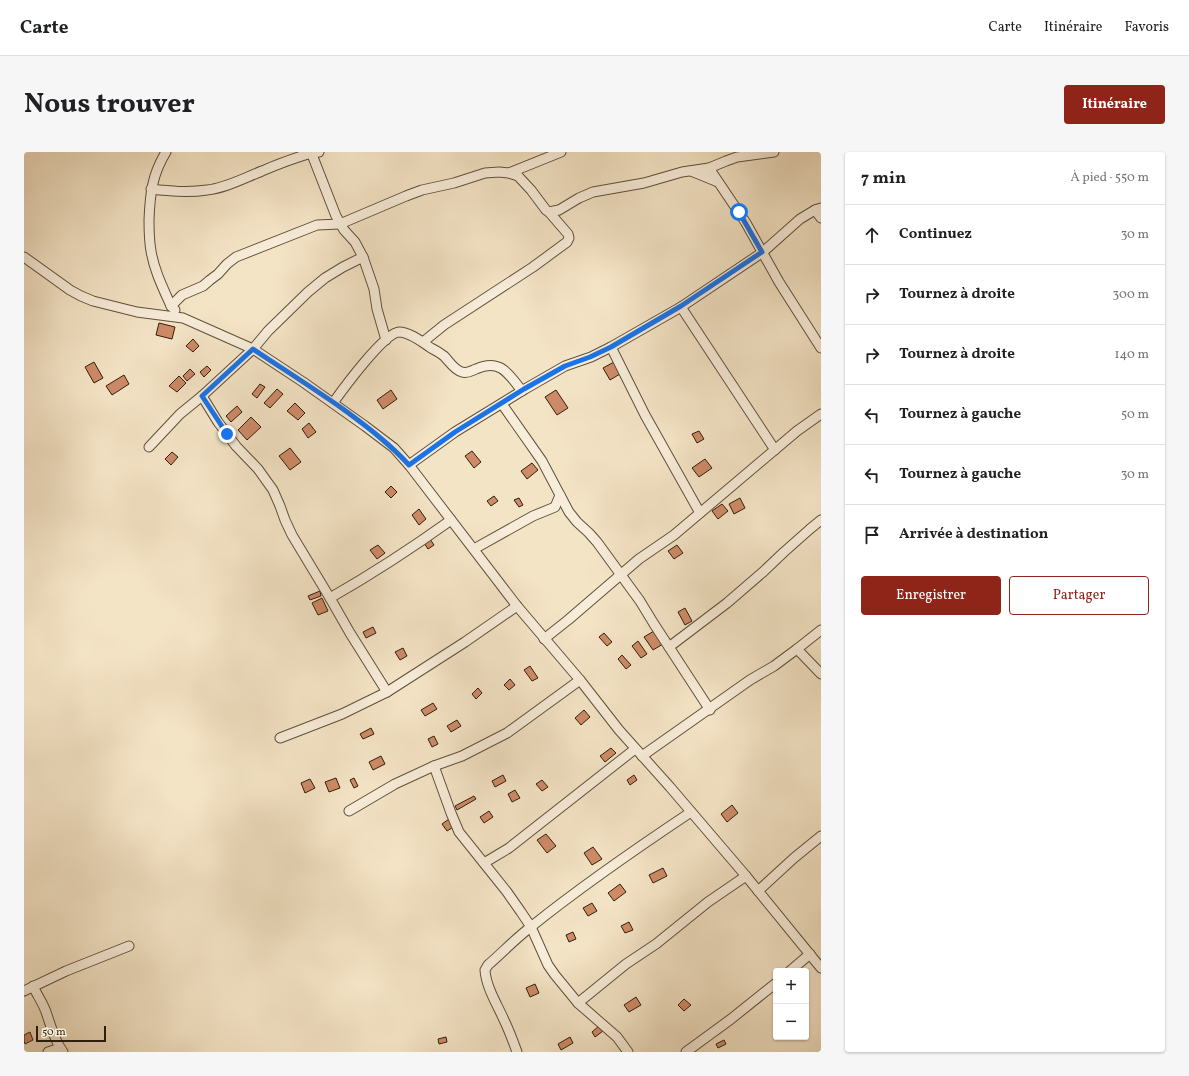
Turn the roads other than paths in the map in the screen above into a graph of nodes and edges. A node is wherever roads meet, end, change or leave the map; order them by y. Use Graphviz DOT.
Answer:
graph roads {
  1 [pos="166,152"];
  2 [pos="311,152"];
  3 [pos="319,152"];
  4 [pos="561,152"];
  5 [pos="774,152"];
  6 [pos="709,168"];
  7 [pos="690,171"];
  8 [pos="509,173"];
  9 [pos="718,182"];
  10 [pos="151,189"];
  11 [pos="818,209"];
  12 [pos="549,212"];
  13 [pos="821,218"];
  14 [pos="340,224"];
  15 [pos="762,252"];
  16 [pos="24,257"];
  17 [pos="363,257"];
  18 [pos="171,306"];
  19 [pos="681,306"];
  20 [pos="183,318"];
  21 [pos="386,340"];
  22 [pos="423,342"];
  23 [pos="611,347"];
  24 [pos="821,348"];
  25 [pos="253,349"];
  26 [pos="522,391"];
  27 [pos="202,396"];
  28 [pos="333,403"];
  29 [pos="502,404"];
  30 [pos="821,414"];
  31 [pos="149,447"];
  32 [pos="775,450"];
  33 [pos="409,465"];
  34 [pos="560,495"];
  35 [pos="555,507"];
  36 [pos="569,512"];
  37 [pos="700,513"];
  38 [pos="451,520"];
  39 [pos="821,520"];
  40 [pos="474,549"];
  41 [pos="621,575"];
  42 [pos="330,598"];
  43 [pos="517,606"];
  44 [pos="821,630"];
  45 [pos="544,639"];
  46 [pos="669,646"];
  47 [pos="797,649"];
  48 [pos="821,674"];
  49 [pos="580,680"];
  50 [pos="387,692"];
  51 [pos="710,710"];
  52 [pos="280,738"];
  53 [pos="635,749"];
  54 [pos="642,756"];
  55 [pos="434,766"];
  56 [pos="349,811"];
  57 [pos="691,812"];
  58 [pos="821,836"];
  59 [pos="484,863"];
  60 [pos="746,876"];
  61 [pos="758,891"];
  62 [pos="531,927"];
  63 [pos="128,946"];
  64 [pos="810,954"];
  65 [pos="794,968"];
  66 [pos="821,968"];
  67 [pos="773,985"];
  68 [pos="33,986"];
  69 [pos="24,991"];
  70 [pos="578,1003"];
  71 [pos="62,1050"];
  72 [pos="48,1052"];
  73 [pos="517,1052"];
  74 [pos="628,1052"];
  75 [pos="686,1052"];
  1 -- 10 [label="street"];
  2 -- 3 [label="street"];
  2 -- 10 [label="street"];
  2 -- 14 [label="street"];
  4 -- 8 [label="street"];
  5 -- 6 [label="street"];
  6 -- 7 [label="street"];
  6 -- 9 [label="street"];
  7 -- 9 [label="street"];
  7 -- 12 [label="street"];
  8 -- 12 [label="street"];
  8 -- 14 [label="street"];
  9 -- 15 [label="street"];
  10 -- 18 [label="street"];
  11 -- 13 [label="street"];
  11 -- 15 [label="street"];
  12 -- 22 [label="street"];
  14 -- 17 [label="street"];
  14 -- 18 [label="street"];
  15 -- 19 [label="street"];
  15 -- 24 [label="street"];
  16 -- 20 [label="street"];
  17 -- 21 [label="street"];
  17 -- 25 [label="street"];
  18 -- 20 [label="street"];
  19 -- 23 [label="street"];
  19 -- 32 [label="street"];
  20 -- 25 [label="street"];
  21 -- 22 [label="street"];
  21 -- 28 [label="street"];
  22 -- 26 [label="street"];
  23 -- 26 [label="street"];
  23 -- 37 [label="street"];
  25 -- 27 [label="street"];
  25 -- 28 [label="street"];
  26 -- 29 [label="street"];
  27 -- 31 [label="street"];
  27 -- 42 [label="street"];
  28 -- 33 [label="street"];
  29 -- 33 [label="street"];
  29 -- 34 [label="street"];
  30 -- 32 [label="street"];
  32 -- 37 [label="street"];
  33 -- 38 [label="street"];
  34 -- 35 [label="street"];
  34 -- 36 [label="street"];
  35 -- 36 [label="street"];
  35 -- 40 [label="street"];
  36 -- 41 [label="street"];
  37 -- 41 [label="street"];
  38 -- 40 [label="street"];
  38 -- 42 [label="street"];
  39 -- 46 [label="street"];
  40 -- 43 [label="street"];
  41 -- 45 [label="street"];
  41 -- 46 [label="street"];
  42 -- 50 [label="street"];
  43 -- 45 [label="street"];
  43 -- 50 [label="street"];
  44 -- 47 [label="street"];
  45 -- 49 [label="street"];
  46 -- 51 [label="street"];
  47 -- 48 [label="street"];
  47 -- 51 [label="street"];
  49 -- 53 [label="street"];
  49 -- 55 [label="street"];
  50 -- 52 [label="street"];
  51 -- 54 [label="street"];
  53 -- 54 [label="street"];
  53 -- 59 [label="street"];
  54 -- 57 [label="street"];
  55 -- 56 [label="street"];
  55 -- 59 [label="street"];
  57 -- 60 [label="street"];
  57 -- 62 [label="street"];
  58 -- 61 [label="street"];
  59 -- 62 [label="street"];
  60 -- 61 [label="street"];
  60 -- 70 [label="street"];
  61 -- 64 [label="street"];
  62 -- 70 [label="street"];
  62 -- 73 [label="street"];
  63 -- 68 [label="street"];
  64 -- 65 [label="street"];
  64 -- 66 [label="street"];
  67 -- 75 [label="street"];
  68 -- 69 [label="street"];
  68 -- 71 [label="street"];
  70 -- 74 [label="street"];
  71 -- 72 [label="street"];
}
